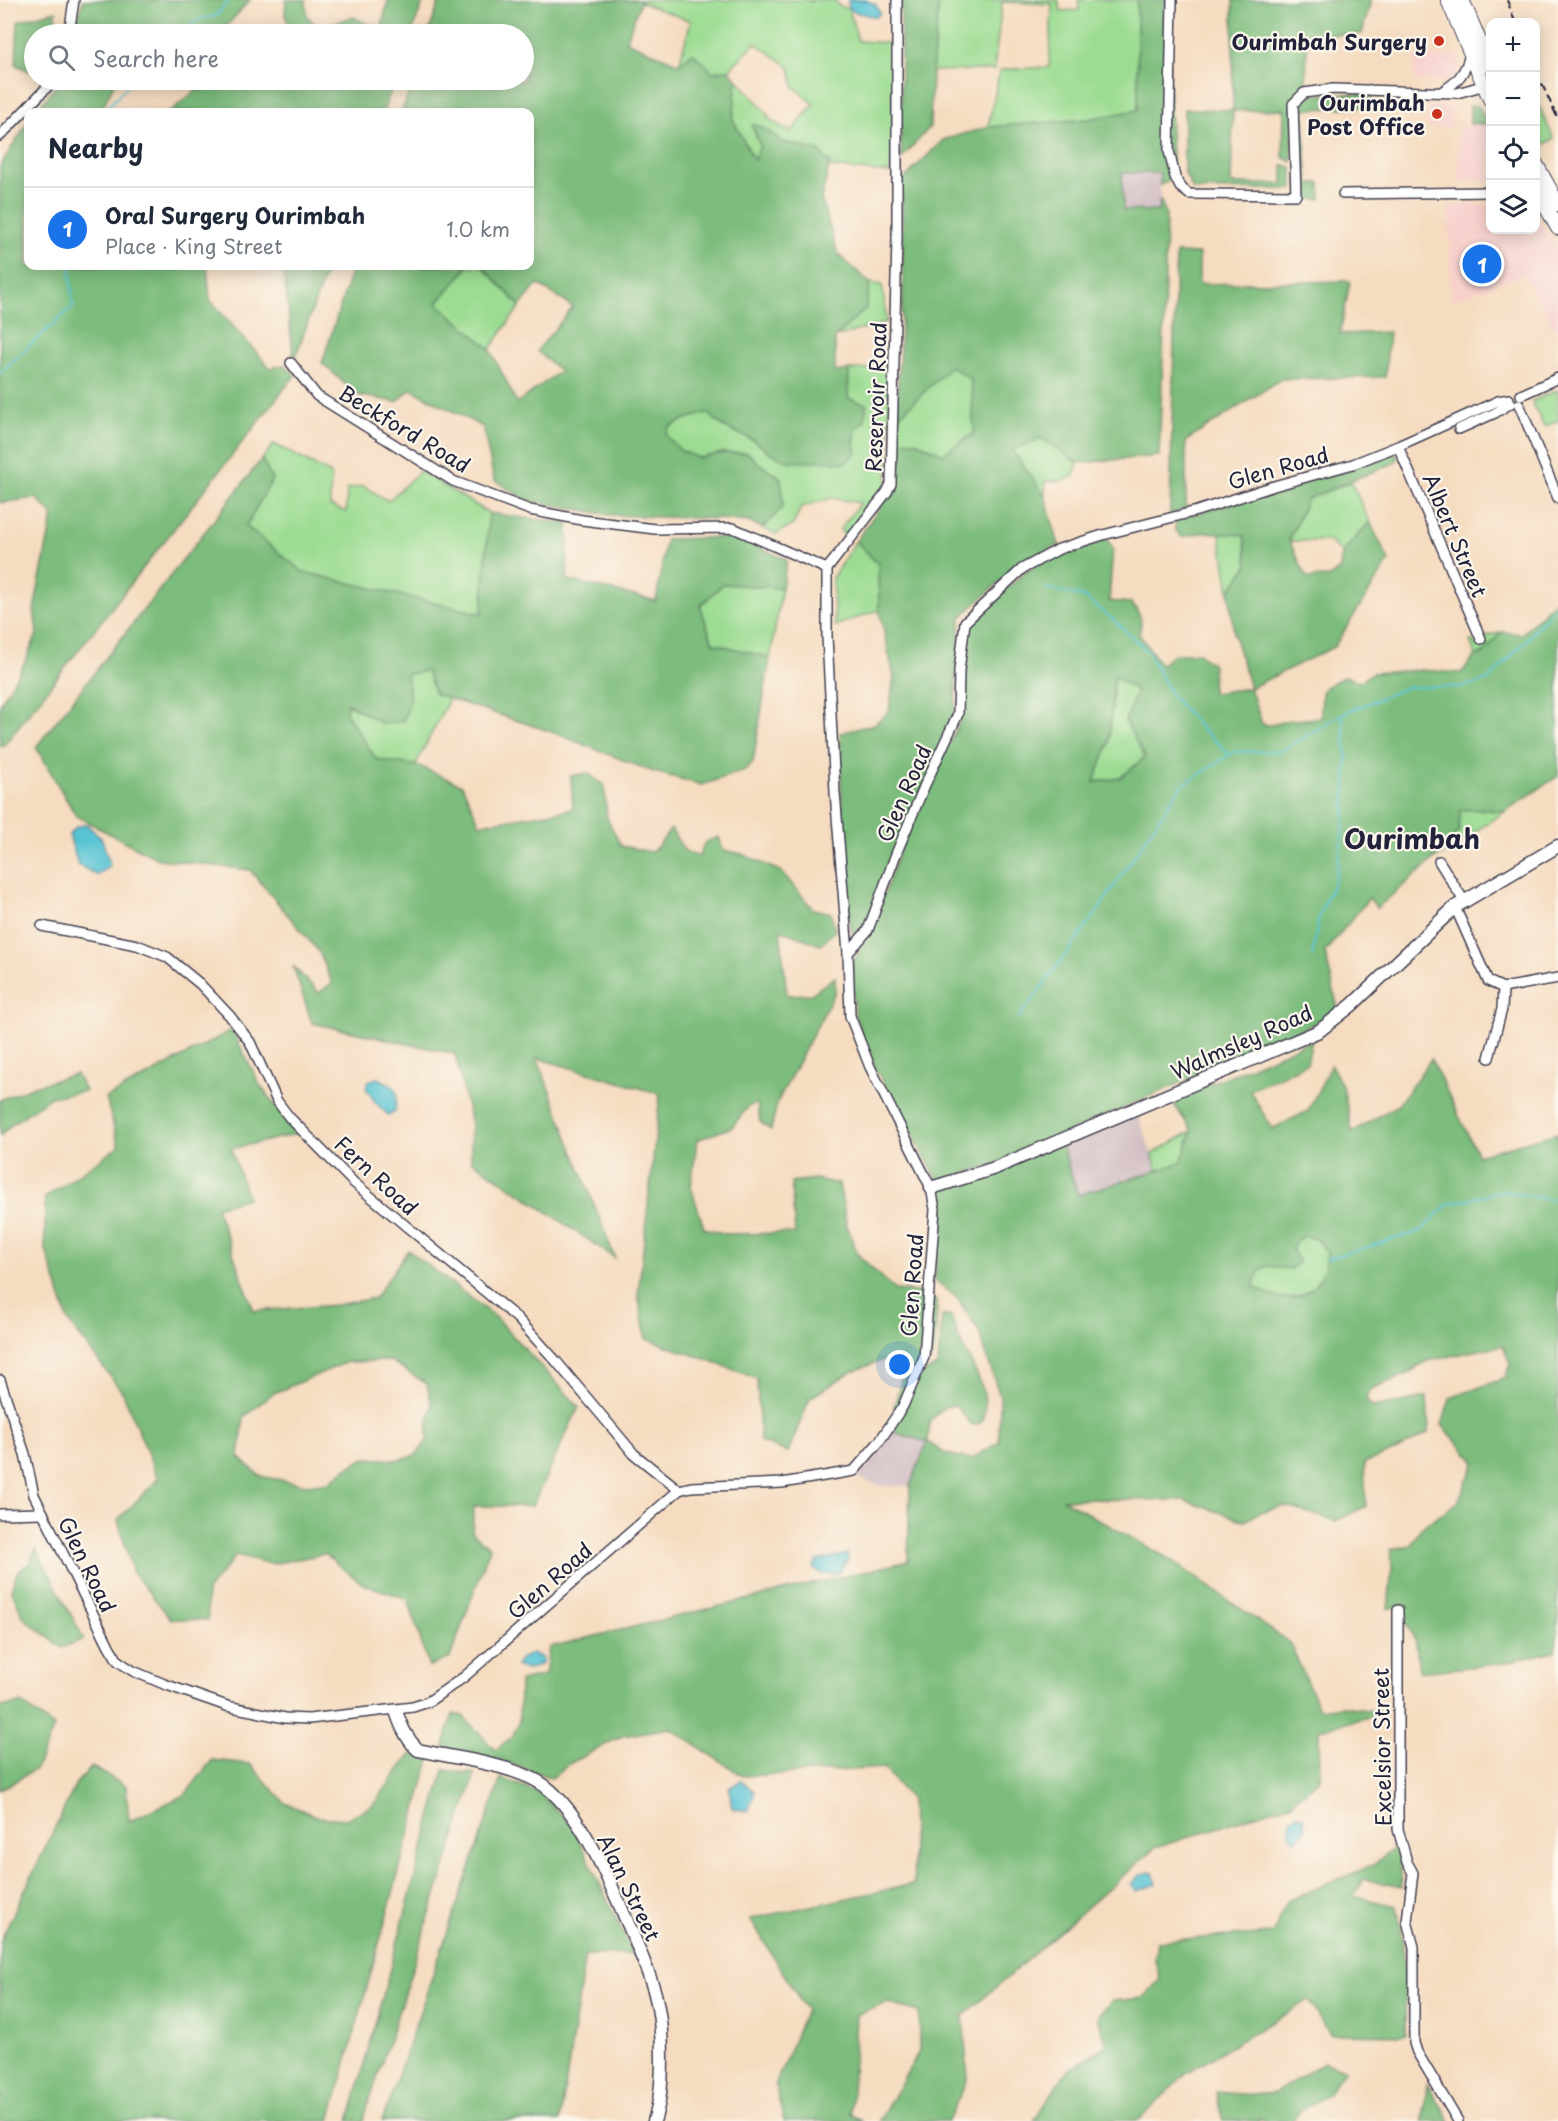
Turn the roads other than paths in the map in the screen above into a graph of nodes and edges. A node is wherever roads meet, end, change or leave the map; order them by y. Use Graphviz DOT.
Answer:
graph roads {
  1 [pos="74,0"];
  2 [pos="897,0"];
  3 [pos="1172,0"];
  4 [pos="1448,0"];
  5 [pos="1462,0"];
  6 [pos="70,24"];
  7 [pos="1470,54"];
  8 [pos="1486,55"];
  9 [pos="1486,83"];
  10 [pos="1486,85"];
  11 [pos="44,90"];
  12 [pos="1439,93"];
  13 [pos="27,108"];
  14 [pos="24,111"];
  15 [pos="0,136"];
  16 [pos="1540,179"];
  17 [pos="1486,193"];
  18 [pos="1343,194"];
  19 [pos="1547,205"];
  20 [pos="1558,228"];
  21 [pos="291,363"];
  22 [pos="1558,378"];
  23 [pos="1515,400"];
  24 [pos="1459,429"];
  25 [pos="1398,446"];
  26 [pos="1558,498"];
  27 [pos="827,569"];
  28 [pos="1481,639"];
  29 [pos="1558,846"];
  30 [pos="1439,861"];
  31 [pos="1460,904"];
  32 [pos="42,926"];
  33 [pos="848,953"];
  34 [pos="1558,978"];
  35 [pos="1503,988"];
  36 [pos="1489,1058"];
  37 [pos="931,1188"];
  38 [pos="0,1380"];
  39 [pos="679,1490"];
  40 [pos="43,1513"];
  41 [pos="0,1514"];
  42 [pos="1398,1610"];
  43 [pos="396,1711"];
  44 [pos="654,2121"];
  45 [pos="1458,2121"];
  1 -- 6 [label="street"];
  2 -- 27 [label="street, Reservoir Road"];
  3 -- 12 [label="street"];
  4 -- 7 [label="main road"];
  5 -- 8 [label="main road"];
  7 -- 9 [label="main road"];
  7 -- 12 [label="street"];
  10 -- 12 [label="street"];
  11 -- 13 [label="street"];
  14 -- 15 [label="street"];
  16 -- 19 [label="main road"];
  17 -- 18 [label="street"];
  19 -- 20 [label="main road"];
  21 -- 27 [label="street, Beckford Road"];
  22 -- 23 [label="street, Glen Road"];
  23 -- 24 [label="street"];
  23 -- 25 [label="street, Glen Road"];
  23 -- 26 [label="street"];
  25 -- 28 [label="street, Albert Street"];
  25 -- 33 [label="street, Glen Road"];
  27 -- 33 [label="street"];
  29 -- 31 [label="street, Walmsley Road"];
  30 -- 31 [label="street"];
  31 -- 35 [label="street"];
  31 -- 37 [label="street, Walmsley Road"];
  32 -- 39 [label="street, Fern Road"];
  33 -- 37 [label="street, Glen Road"];
  34 -- 35 [label="street"];
  35 -- 36 [label="street"];
  37 -- 39 [label="street, Glen Road"];
  38 -- 40 [label="street, Glen Road"];
  39 -- 43 [label="street, Glen Road"];
  40 -- 41 [label="street"];
  40 -- 43 [label="street, Glen Road"];
  42 -- 45 [label="street, Excelsior Street"];
  43 -- 44 [label="street, Alan Street"];
}
